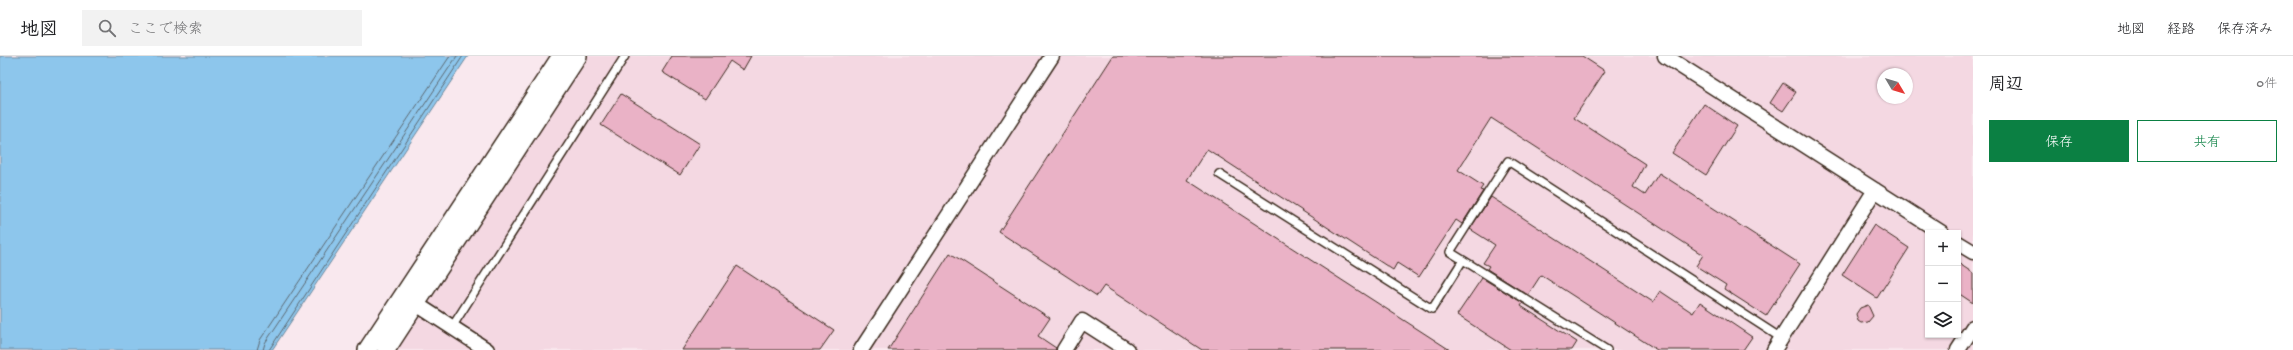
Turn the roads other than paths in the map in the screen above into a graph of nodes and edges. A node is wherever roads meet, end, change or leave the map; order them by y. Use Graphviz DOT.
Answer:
graph roads {
  1 [pos="561,56"];
  2 [pos="578,56"];
  3 [pos="626,56"];
  4 [pos="1052,56"];
  5 [pos="1665,56"];
  6 [pos="1219,174"];
  7 [pos="1876,190"];
  8 [pos="1937,230"];
  9 [pos="1961,245"];
  10 [pos="1973,252"];
  11 [pos="1463,260"];
  12 [pos="409,300"];
  13 [pos="452,327"];
  14 [pos="1973,327"];
  15 [pos="1781,338"];
  16 [pos="367,350"];
  17 [pos="386,350"];
  18 [pos="487,350"];
  19 [pos="861,350"];
  20 [pos="1064,350"];
  21 [pos="1126,350"];
  22 [pos="1607,350"];
  23 [pos="1774,350"];
  24 [pos="1958,350"];
  1 -- 12 [label="street"];
  2 -- 12 [label="street"];
  3 -- 13 [label="lane"];
  4 -- 19 [label="street"];
  5 -- 7 [label="street"];
  6 -- 11 [label="lane"];
  7 -- 8 [label="street"];
  7 -- 15 [label="street"];
  9 -- 10 [label="street"];
  11 -- 15 [label="lane"];
  11 -- 22 [label="lane"];
  12 -- 13 [label="street"];
  12 -- 16 [label="street"];
  12 -- 17 [label="street"];
  13 -- 18 [label="street"];
  14 -- 24 [label="street"];
  15 -- 23 [label="street"];
  20 -- 21 [label="street"];
}
